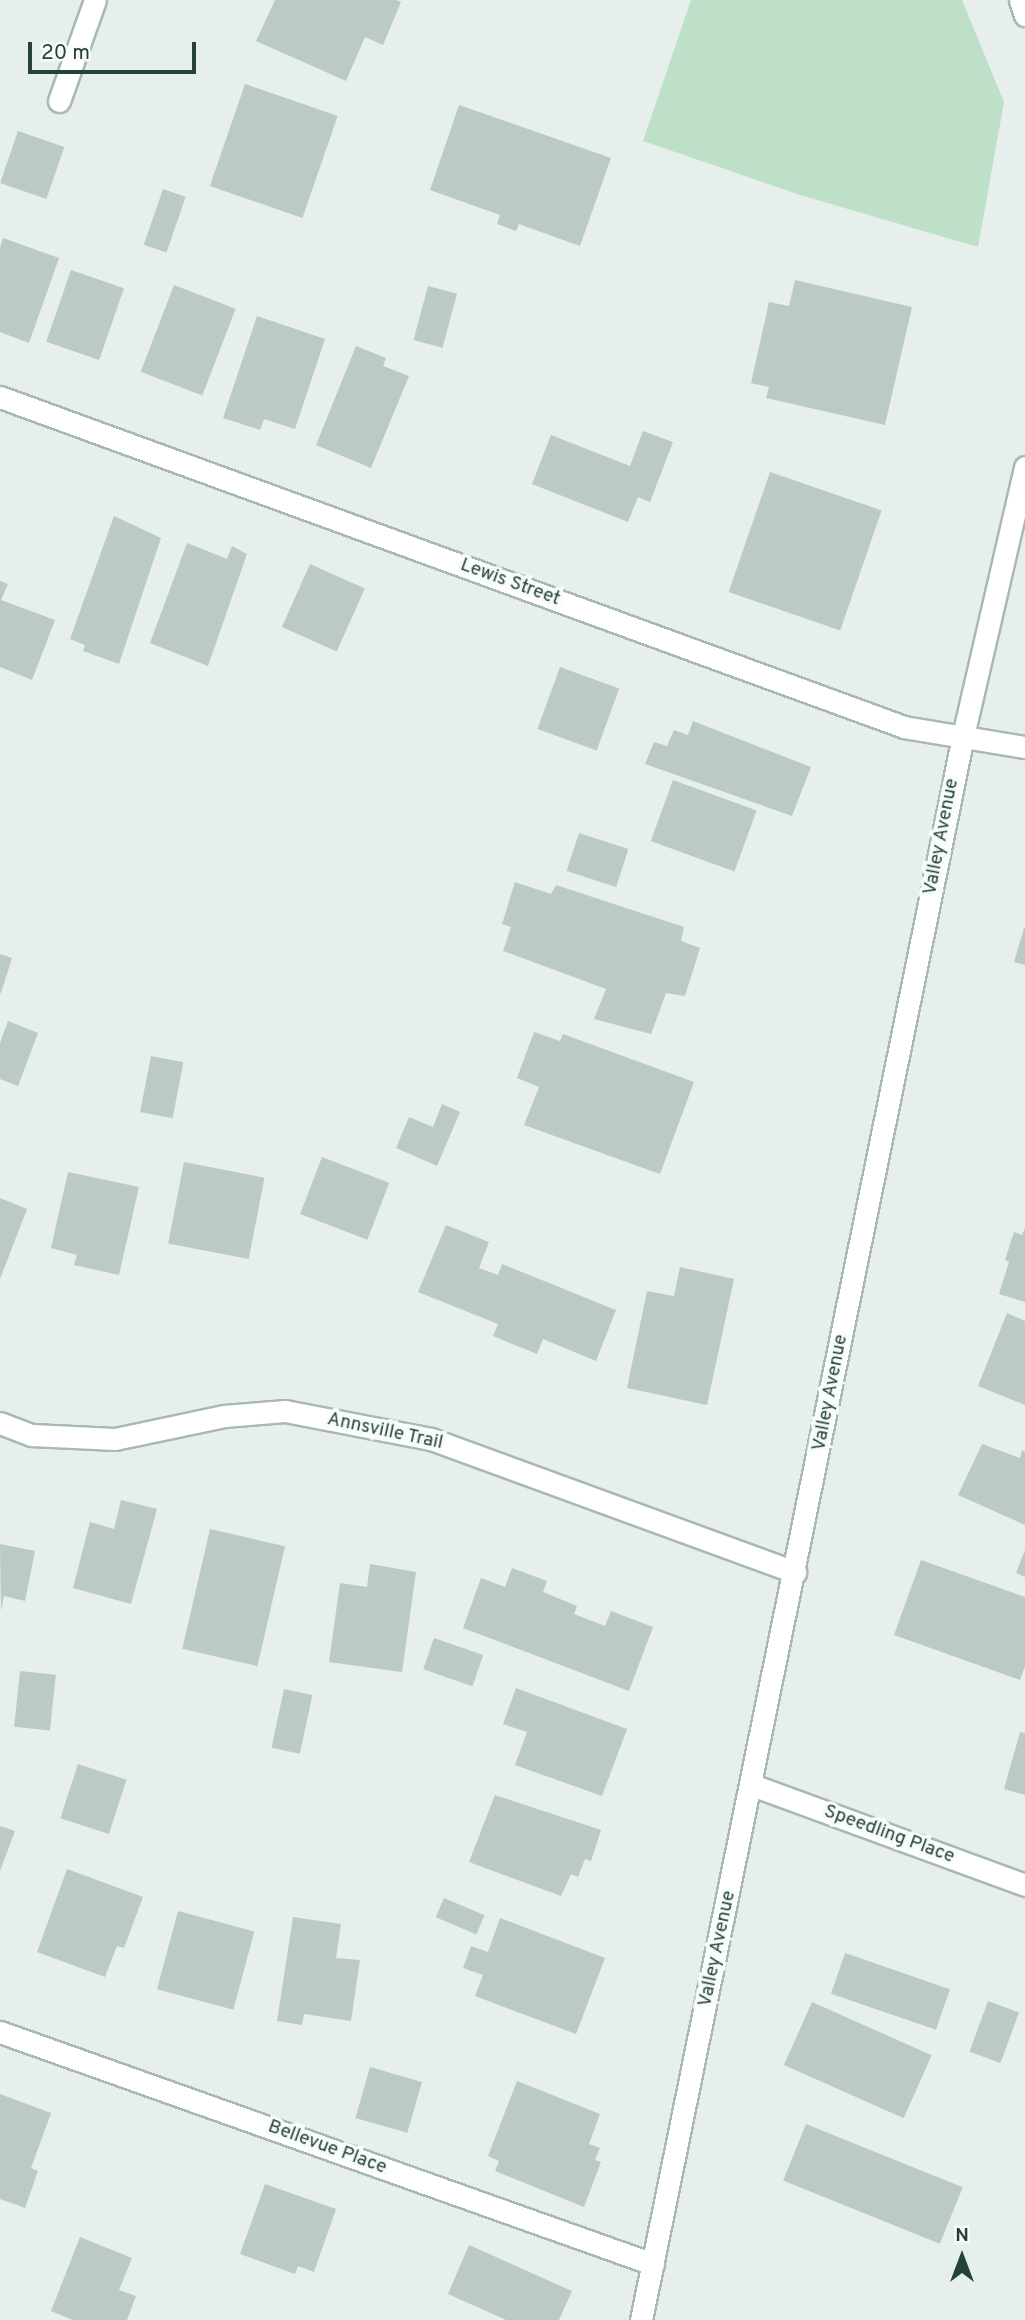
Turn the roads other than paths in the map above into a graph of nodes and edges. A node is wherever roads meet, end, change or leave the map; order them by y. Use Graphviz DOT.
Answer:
graph roads {
  1 [pos="95,0"];
  2 [pos="1020,0"];
  3 [pos="1025,15"];
  4 [pos="59,101"];
  5 [pos="0,397"];
  6 [pos="1025,467"];
  7 [pos="963,736"];
  8 [pos="1025,747"];
  9 [pos="0,1423"];
  10 [pos="795,1572"];
  11 [pos="752,1785"];
  12 [pos="1025,1885"];
  13 [pos="0,2032"];
  14 [pos="653,2264"];
  15 [pos="642,2320"];
  1 -- 4 [label="street"];
  2 -- 3 [label="street"];
  5 -- 7 [label="street, Lewis Street"];
  6 -- 7 [label="street, Valley Avenue"];
  7 -- 8 [label="street, Lewis Street"];
  7 -- 10 [label="street, Valley Avenue"];
  9 -- 10 [label="street, Annsville Trail"];
  10 -- 11 [label="street, Valley Avenue"];
  11 -- 12 [label="street, Speedling Place"];
  11 -- 14 [label="street, Valley Avenue"];
  13 -- 14 [label="street, Bellevue Place"];
  14 -- 15 [label="street, Valley Avenue"];
}
